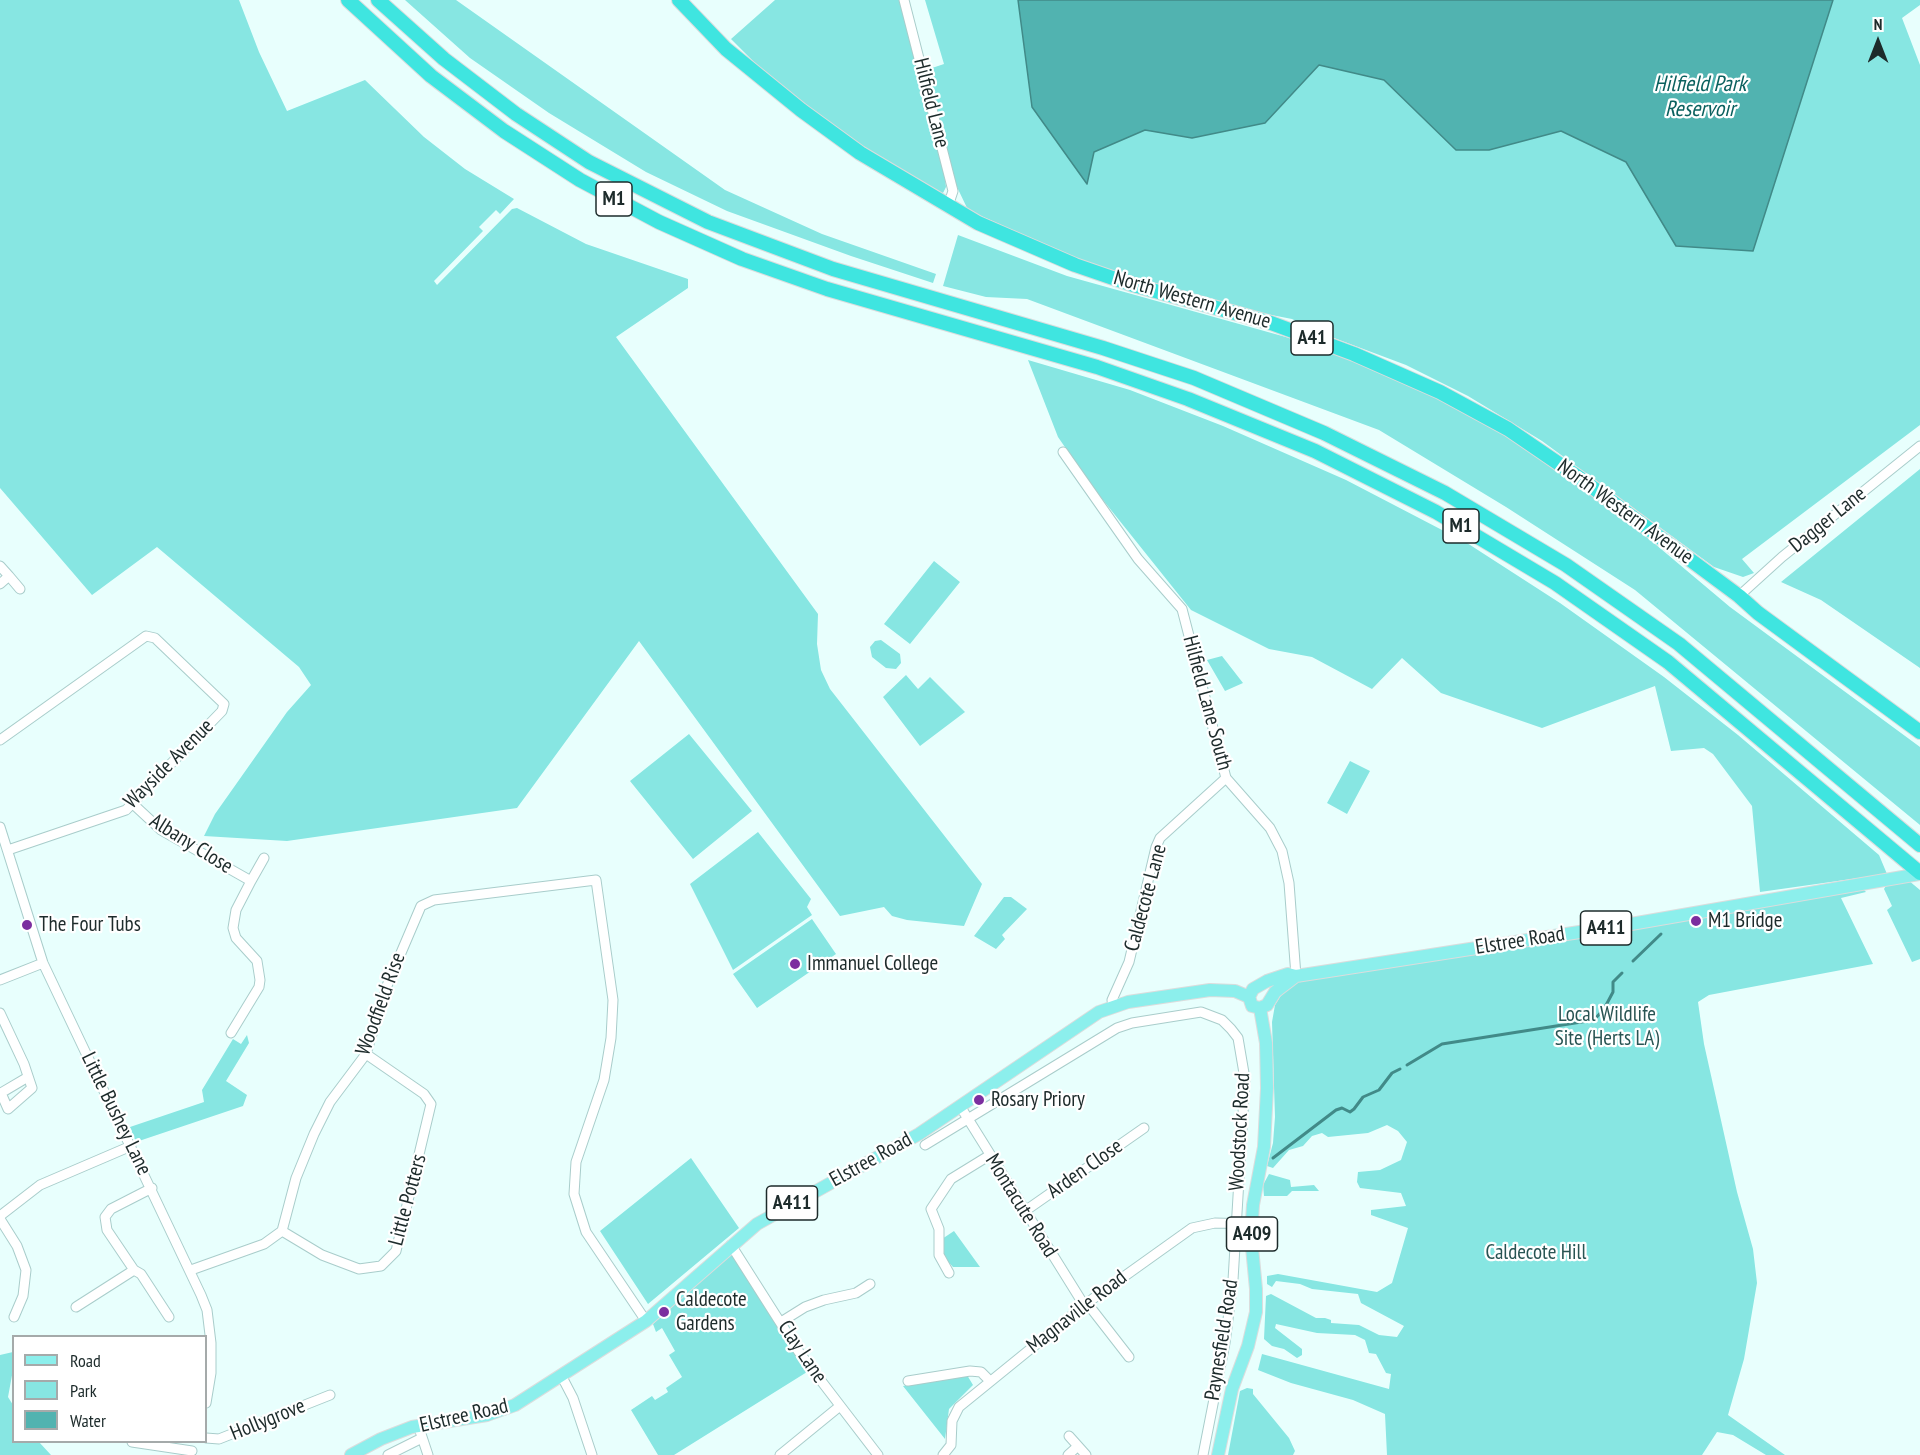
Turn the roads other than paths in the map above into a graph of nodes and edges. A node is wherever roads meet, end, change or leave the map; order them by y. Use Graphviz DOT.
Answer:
graph roads {
  1 [pos="348,0"];
  2 [pos="378,0"];
  3 [pos="679,0"];
  4 [pos="904,0"];
  5 [pos="948,207"];
  6 [pos="1920,446"];
  7 [pos="1063,452"];
  8 [pos="0,566"];
  9 [pos="9,576"];
  10 [pos="0,584"];
  11 [pos="20,589"];
  12 [pos="1739,596"];
  13 [pos="1920,732"];
  14 [pos="0,740"];
  15 [pos="1226,778"];
  16 [pos="133,804"];
  17 [pos="0,827"];
  18 [pos="1920,845"];
  19 [pos="5,849"];
  20 [pos="264,858"];
  21 [pos="1917,870"];
  22 [pos="251,880"];
  23 [pos="43,963"];
  24 [pos="1296,976"];
  25 [pos="0,980"];
  26 [pos="1260,988"];
  27 [pos="1249,997"];
  28 [pos="1270,998"];
  29 [pos="1113,1006"];
  30 [pos="1260,1008"];
  31 [pos="0,1013"];
  32 [pos="231,1033"];
  33 [pos="366,1053"];
  34 [pos="28,1077"];
  35 [pos="960,1106"];
  36 [pos="968,1118"];
  37 [pos="1144,1128"];
  38 [pos="925,1145"];
  39 [pos="131,1146"];
  40 [pos="990,1155"];
  41 [pos="152,1188"];
  42 [pos="1025,1211"];
  43 [pos="0,1218"];
  44 [pos="1234,1223"];
  45 [pos="1252,1224"];
  46 [pos="282,1232"];
  47 [pos="731,1245"];
  48 [pos="134,1270"];
  49 [pos="191,1270"];
  50 [pos="949,1273"];
  51 [pos="870,1284"];
  52 [pos="1085,1304"];
  53 [pos="76,1307"];
  54 [pos="14,1317"];
  55 [pos="169,1317"];
  56 [pos="646,1321"];
  57 [pos="781,1322"];
  58 [pos="1128,1356"];
  59 [pos="561,1375"];
  60 [pos="989,1380"];
  61 [pos="908,1381"];
  62 [pos="330,1395"];
  63 [pos="207,1397"];
  64 [pos="840,1406"];
  65 [pos="418,1425"];
  66 [pos="1069,1436"];
  67 [pos="207,1438"];
  68 [pos="422,1438"];
  69 [pos="141,1443"];
  70 [pos="1078,1446"];
  71 [pos="192,1449"];
  72 [pos="351,1455"];
  73 [pos="388,1455"];
  74 [pos="428,1455"];
  75 [pos="592,1455"];
  76 [pos="780,1455"];
  77 [pos="878,1455"];
  78 [pos="943,1455"];
  79 [pos="1068,1455"];
  80 [pos="1086,1455"];
  81 [pos="1203,1455"];
  82 [pos="1218,1455"];
  1 -- 21 [label="highway, M1"];
  2 -- 18 [label="highway, M1"];
  3 -- 5 [label="highway, North Western Avenue / A41"];
  4 -- 5 [label="street, Hilfield Lane"];
  5 -- 12 [label="highway, North Western Avenue / A41"];
  6 -- 12 [label="street, Dagger Lane"];
  7 -- 15 [label="street, Hilfield Lane South"];
  8 -- 9 [label="street"];
  9 -- 10 [label="street"];
  9 -- 11 [label="street"];
  12 -- 13 [label="highway, North Western Avenue / A41"];
  14 -- 16 [label="street, Wayside Avenue"];
  15 -- 24 [label="street, Hilfield Lane South"];
  15 -- 29 [label="street, Caldecote Lane"];
  16 -- 19 [label="street, Wayside Avenue"];
  16 -- 22 [label="street, Albany Close"];
  17 -- 19 [label="street, Little Bushey Lane"];
  19 -- 23 [label="street, Little Bushey Lane"];
  20 -- 22 [label="street, Albany Close"];
  21 -- 24 [label="main road, Elstree Road / A411"];
  22 -- 32 [label="street, Albany Close"];
  23 -- 25 [label="street"];
  23 -- 39 [label="street, Little Bushey Lane"];
  24 -- 26 [label="main road, Elstree Road / A411"];
  24 -- 28 [label="main road"];
  26 -- 27 [label="main road, Elstree Road / A411"];
  26 -- 28 [label="main road"];
  27 -- 29 [label="main road, Elstree Road / A411"];
  27 -- 30 [label="main road"];
  28 -- 30 [label="main road"];
  29 -- 35 [label="main road, Elstree Road / A411"];
  30 -- 45 [label="main road, A409"];
  31 -- 34 [label="street"];
  33 -- 46 [label="street, Woodfield Rise"];
  33 -- 46 [label="street, Little Potters"];
  33 -- 56 [label="street, Woodfield Rise"];
  35 -- 36 [label="street, Montacute Road"];
  35 -- 47 [label="main road, Elstree Road / A411"];
  36 -- 38 [label="street, Woodstock Road"];
  36 -- 40 [label="street, Montacute Road"];
  36 -- 44 [label="street, Woodstock Road"];
  37 -- 42 [label="street, Arden Close"];
  39 -- 41 [label="street, Little Bushey Lane"];
  39 -- 43 [label="street"];
  40 -- 42 [label="street, Montacute Road"];
  40 -- 50 [label="street"];
  41 -- 48 [label="street"];
  41 -- 49 [label="street, Little Bushey Lane"];
  42 -- 52 [label="street, Montacute Road"];
  43 -- 54 [label="street"];
  44 -- 45 [label="street, Magnaville Road"];
  44 -- 52 [label="street, Magnaville Road"];
  44 -- 81 [label="street, Paynesfield Road"];
  45 -- 82 [label="main road, A409"];
  46 -- 49 [label="street"];
  47 -- 56 [label="main road, Elstree Road / A411"];
  47 -- 57 [label="street, Clay Lane"];
  48 -- 53 [label="street"];
  48 -- 55 [label="street"];
  49 -- 63 [label="street, Little Bushey Lane"];
  51 -- 57 [label="street"];
  52 -- 58 [label="street, Montacute Road"];
  52 -- 60 [label="street, Magnaville Road"];
  56 -- 59 [label="main road, Elstree Road / A411"];
  57 -- 64 [label="street, Clay Lane"];
  59 -- 65 [label="main road, Elstree Road / A411"];
  59 -- 75 [label="street"];
  60 -- 61 [label="street"];
  60 -- 78 [label="street, Magnaville Road"];
  62 -- 67 [label="street, Hollygrove"];
  64 -- 76 [label="street"];
  64 -- 77 [label="street, Clay Lane"];
  65 -- 68 [label="street"];
  65 -- 72 [label="main road, Elstree Road / A411"];
  66 -- 70 [label="street"];
  68 -- 73 [label="street"];
  68 -- 74 [label="street"];
  69 -- 71 [label="street"];
  70 -- 79 [label="street"];
  70 -- 80 [label="street"];
}
